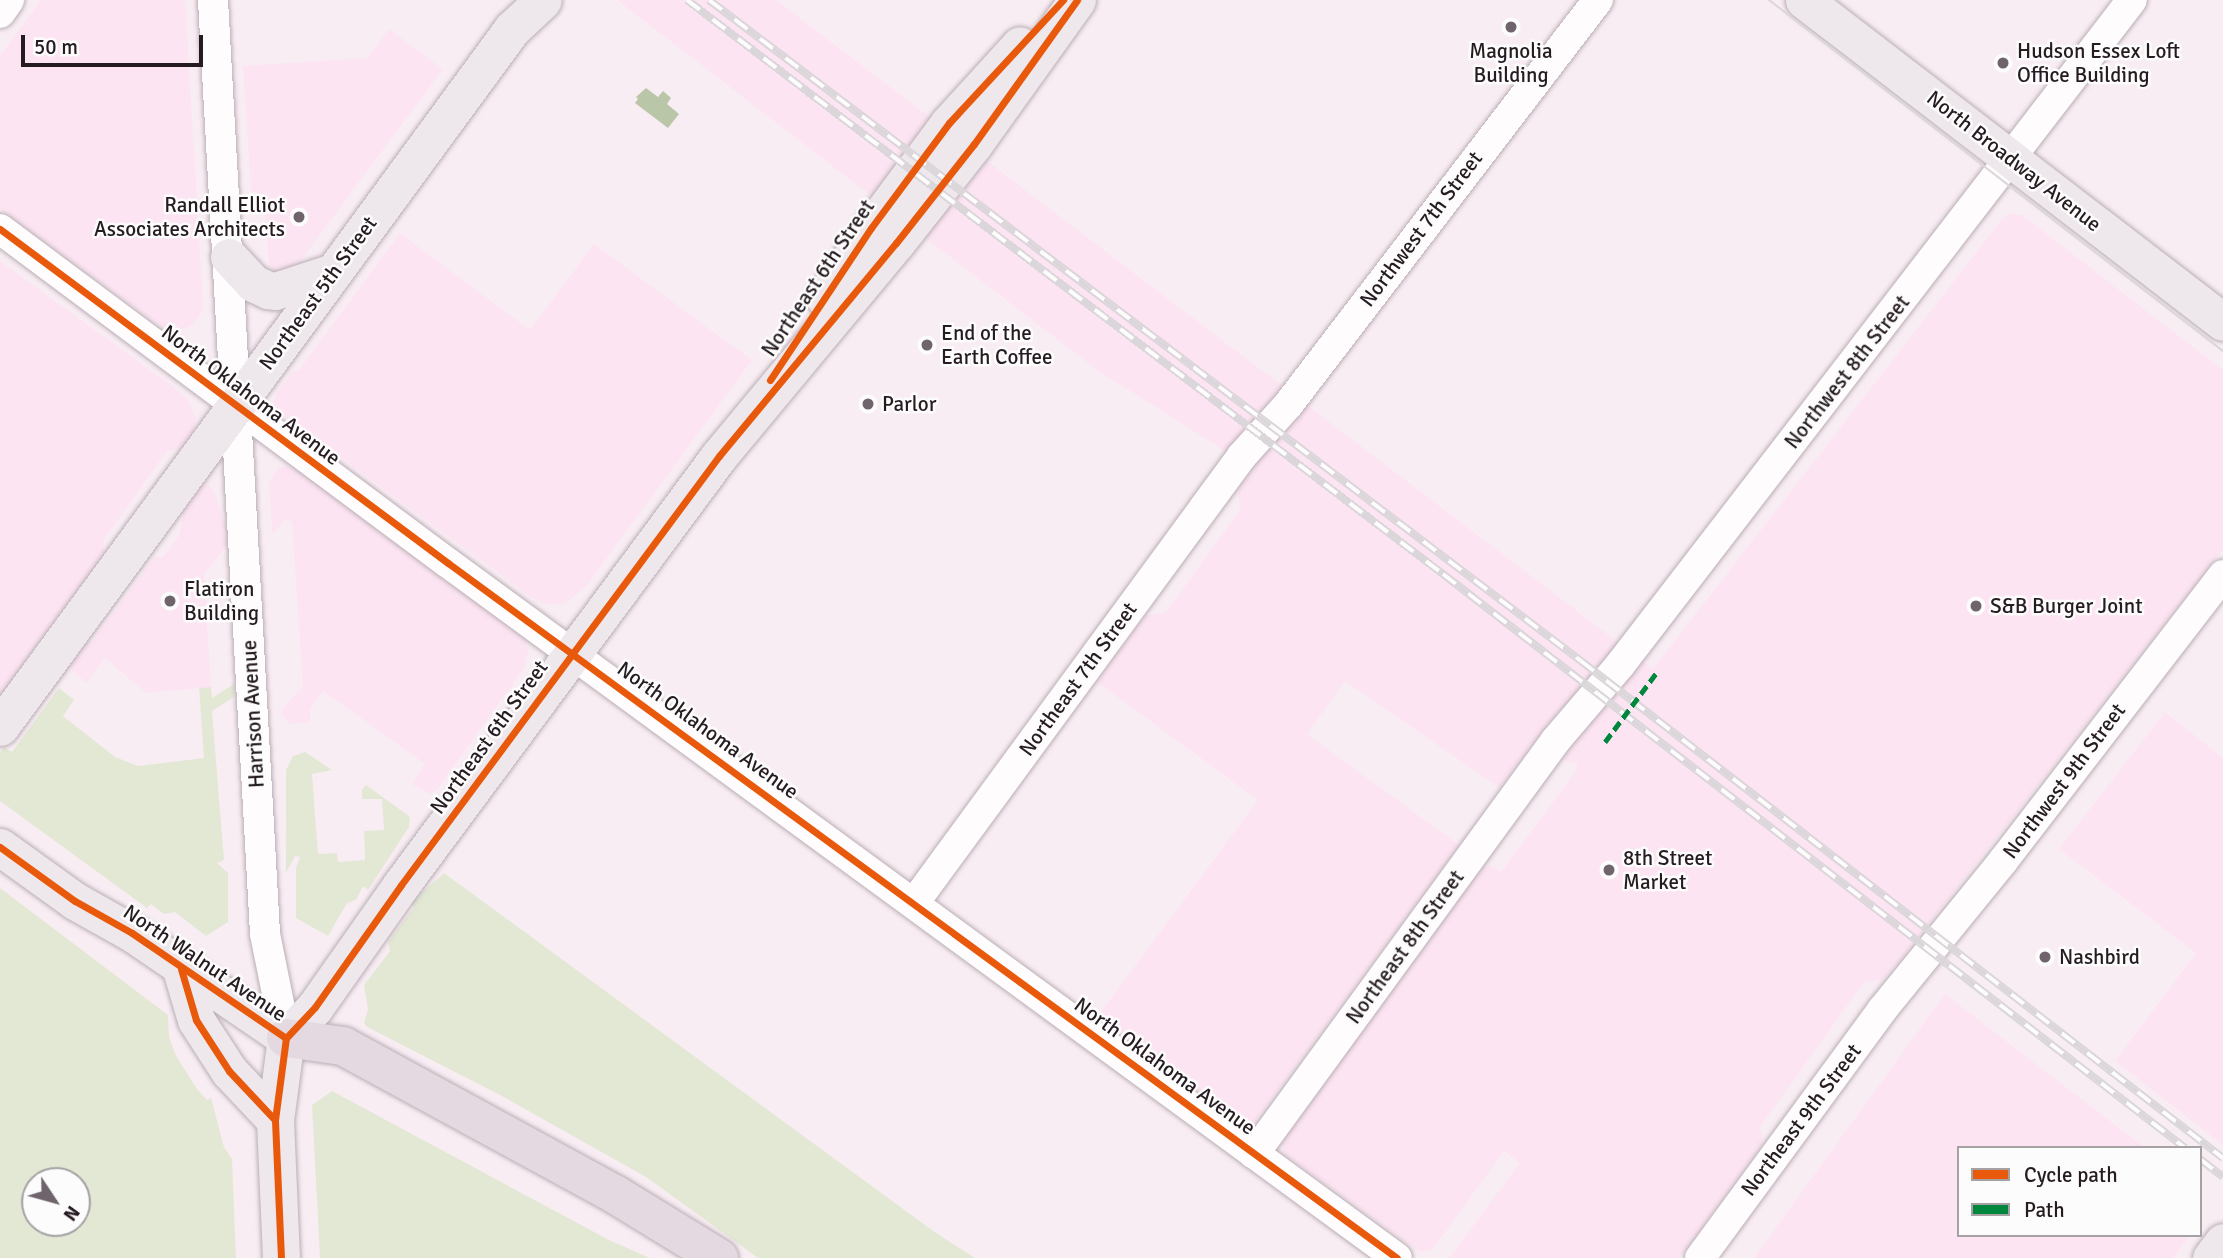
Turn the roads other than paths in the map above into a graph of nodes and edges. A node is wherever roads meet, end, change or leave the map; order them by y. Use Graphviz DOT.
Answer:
graph roads {
  1 [pos="9,0"];
  2 [pos="213,0"];
  3 [pos="543,0"];
  4 [pos="1063,0"];
  5 [pos="1077,0"];
  6 [pos="1598,0"];
  7 [pos="1804,0"];
  8 [pos="2132,0"];
  9 [pos="0,13"];
  10 [pos="519,15"];
  11 [pos="961,133"];
  12 [pos="2012,159"];
  13 [pos="0,229"];
  14 [pos="229,257"];
  15 [pos="333,272"];
  16 [pos="2223,322"];
  17 [pos="236,405"];
  18 [pos="1242,457"];
  19 [pos="2223,575"];
  20 [pos="572,653"];
  21 [pos="0,727"];
  22 [pos="1556,740"];
  23 [pos="0,847"];
  24 [pos="914,903"];
  25 [pos="181,969"];
  26 [pos="1903,984"];
  27 [pos="286,1038"];
  28 [pos="275,1120"];
  29 [pos="1254,1154"];
  30 [pos="2223,1242"];
  31 [pos="281,1258"];
  32 [pos="719,1258"];
  33 [pos="1397,1258"];
  34 [pos="1700,1258"];
  35 [pos="2211,1258"];
  1 -- 9 [label="street"];
  2 -- 14 [label="street, Harrison Avenue"];
  3 -- 10 [label="main road, Northeast 5th Street"];
  4 -- 11 [label="main road"];
  5 -- 11 [label="main road"];
  6 -- 18 [label="street, Northwest 7th Street"];
  7 -- 12 [label="main road, North Broadway Avenue"];
  8 -- 12 [label="street, Northwest 8th Street"];
  10 -- 15 [label="main road, Northeast 5th Street"];
  11 -- 20 [label="main road, Northeast 6th Street"];
  12 -- 16 [label="main road, North Broadway Avenue"];
  12 -- 22 [label="street, Northwest 8th Street"];
  13 -- 17 [label="street, North Oklahoma Avenue"];
  14 -- 15 [label="main road"];
  14 -- 17 [label="street, Harrison Avenue"];
  15 -- 17 [label="main road, Northeast 5th Street"];
  17 -- 20 [label="street, North Oklahoma Avenue"];
  17 -- 21 [label="main road, Northeast 5th Street"];
  17 -- 27 [label="street, Harrison Avenue"];
  18 -- 24 [label="street, Northeast 7th Street"];
  19 -- 26 [label="street, Northwest 9th Street"];
  20 -- 24 [label="street, North Oklahoma Avenue"];
  20 -- 27 [label="main road, Northeast 6th Street"];
  22 -- 29 [label="street, Northeast 8th Street"];
  23 -- 25 [label="main road, North Walnut Avenue"];
  24 -- 29 [label="street, North Oklahoma Avenue"];
  25 -- 27 [label="main road, North Walnut Avenue"];
  25 -- 28 [label="main road"];
  26 -- 34 [label="street, Northeast 9th Street"];
  27 -- 28 [label="main road, Harrison Avenue"];
  27 -- 32 [label="highway"];
  28 -- 31 [label="main road, Harrison Avenue"];
  29 -- 33 [label="street, North Oklahoma Avenue"];
  30 -- 35 [label="main road"];
}
